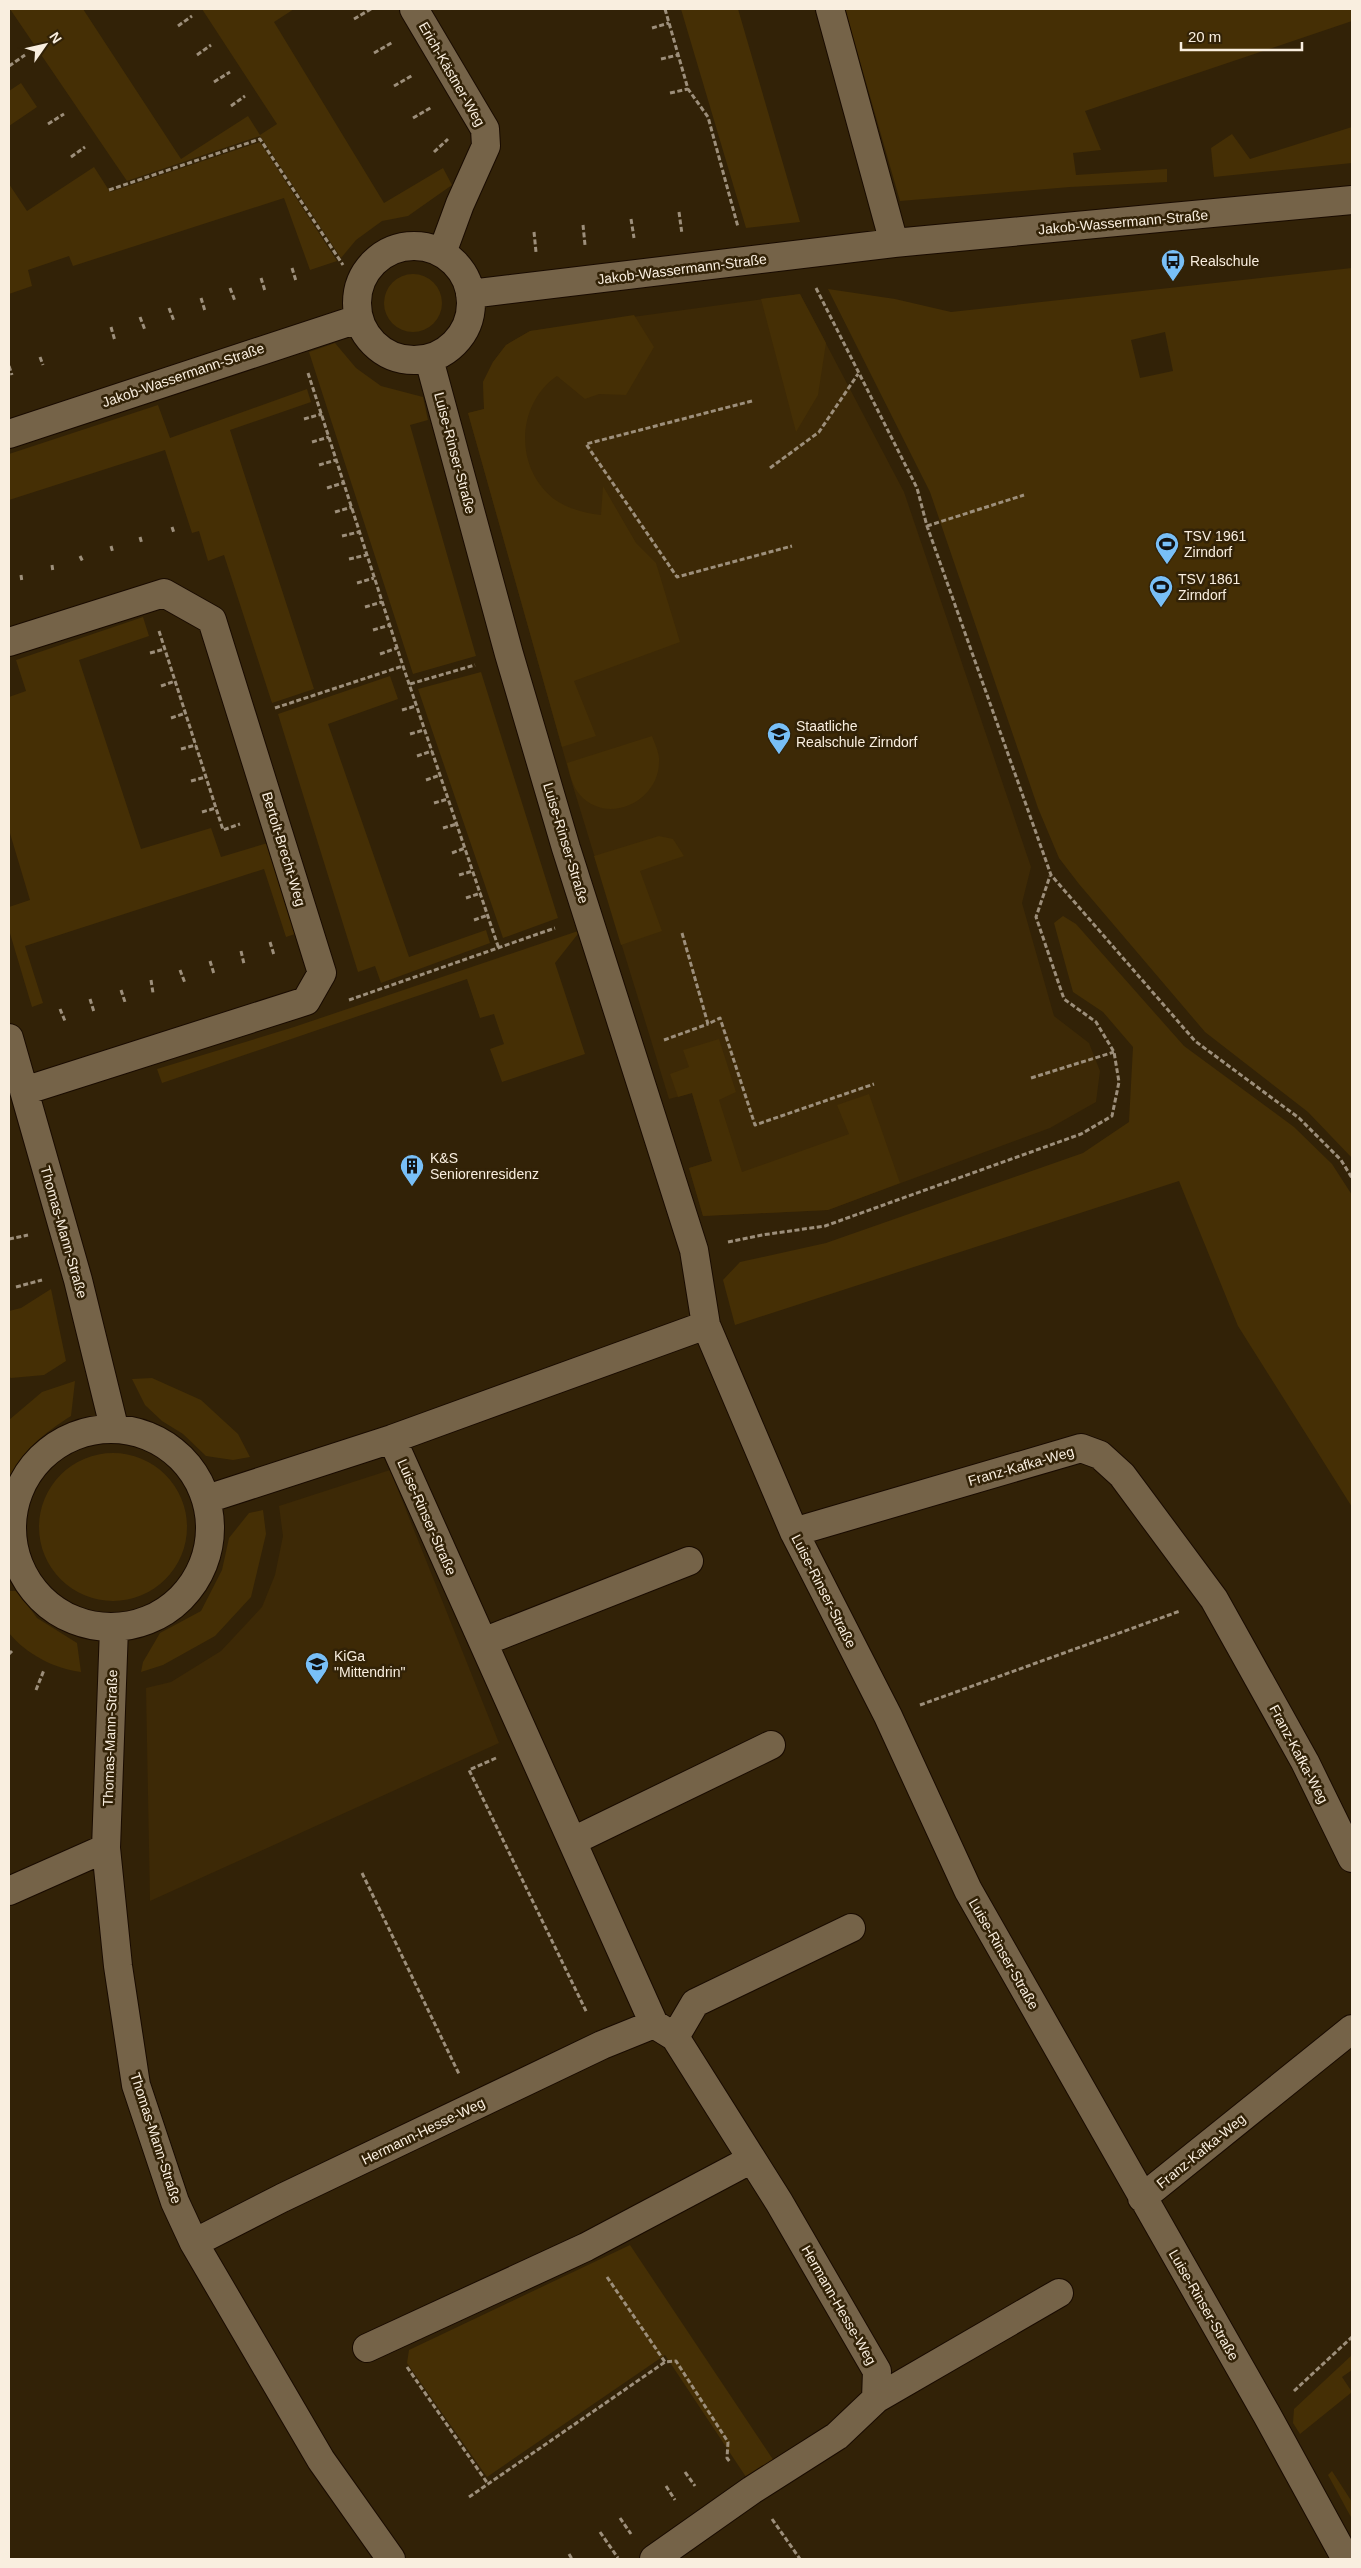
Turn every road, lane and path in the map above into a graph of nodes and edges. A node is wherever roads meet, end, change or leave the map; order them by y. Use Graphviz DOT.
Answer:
graph roads {
  1 [pos="371,9"];
  2 [pos="414,9"];
  3 [pos="665,9"];
  4 [pos="830,9"];
  5 [pos="192,16"];
  6 [pos="354,19"];
  7 [pos="669,23"];
  8 [pos="178,26"];
  9 [pos="652,28"];
  10 [pos="211,45"];
  11 [pos="26,55"];
  12 [pos="197,55"];
  13 [pos="678,55"];
  14 [pos="661,59"];
  15 [pos="9,66"];
  16 [pos="230,72"];
  17 [pos="214,82"];
  18 [pos="688,89"];
  19 [pos="670,93"];
  20 [pos="245,96"];
  21 [pos="231,106"];
  22 [pos="64,114"];
  23 [pos="48,124"];
  24 [pos="85,147"];
  25 [pos="71,157"];
  26 [pos="109,190"];
  27 [pos="1352,200"];
  28 [pos="679,212"];
  29 [pos="631,219"];
  30 [pos="583,225"];
  31 [pos="534,232"];
  32 [pos="740,236"];
  33 [pos="683,242"];
  34 [pos="894,243"];
  35 [pos="635,247"];
  36 [pos="586,252"];
  37 [pos="442,253"];
  38 [pos="801,256"];
  39 [pos="537,258"];
  40 [pos="343,265"];
  41 [pos="292,268"];
  42 [pos="261,278"];
  43 [pos="296,281"];
  44 [pos="230,288"];
  45 [pos="266,291"];
  46 [pos="470,294"];
  47 [pos="201,298"];
  48 [pos="235,301"];
  49 [pos="169,308"];
  50 [pos="205,311"];
  51 [pos="140,317"];
  52 [pos="358,319"];
  53 [pos="174,321"];
  54 [pos="111,327"];
  55 [pos="145,330"];
  56 [pos="297,337"];
  57 [pos="115,340"];
  58 [pos="40,356"];
  59 [pos="429,359"];
  60 [pos="43,365"];
  61 [pos="10,366"];
  62 [pos="858,374"];
  63 [pos="12,375"];
  64 [pos="752,401"];
  65 [pos="322,414"];
  66 [pos="304,419"];
  67 [pos="9,434"];
  68 [pos="329,437"];
  69 [pos="312,442"];
  70 [pos="336,460"];
  71 [pos="319,465"];
  72 [pos="770,468"];
  73 [pos="343,483"];
  74 [pos="327,488"];
  75 [pos="1024,494"];
  76 [pos="352,507"];
  77 [pos="335,512"];
  78 [pos="927,526"];
  79 [pos="172,527"];
  80 [pos="359,532"];
  81 [pos="174,533"];
  82 [pos="342,536"];
  83 [pos="140,537"];
  84 [pos="142,544"];
  85 [pos="112,546"];
  86 [pos="792,546"];
  87 [pos="113,553"];
  88 [pos="367,555"];
  89 [pos="80,556"];
  90 [pos="350,559"];
  91 [pos="83,562"];
  92 [pos="52,566"];
  93 [pos="54,572"];
  94 [pos="21,575"];
  95 [pos="374,578"];
  96 [pos="22,582"];
  97 [pos="357,583"];
  98 [pos="382,602"];
  99 [pos="365,607"];
  100 [pos="156,622"];
  101 [pos="390,625"];
  102 [pos="373,630"];
  103 [pos="9,642"];
  104 [pos="397,648"];
  105 [pos="165,649"];
  106 [pos="150,653"];
  107 [pos="380,654"];
  108 [pos="403,666"];
  109 [pos="470,666"];
  110 [pos="175,681"];
  111 [pos="409,684"];
  112 [pos="161,686"];
  113 [pos="416,706"];
  114 [pos="270,710"];
  115 [pos="402,710"];
  116 [pos="186,713"];
  117 [pos="171,718"];
  118 [pos="424,730"];
  119 [pos="410,734"];
  120 [pos="196,745"];
  121 [pos="181,749"];
  122 [pos="432,751"];
  123 [pos="417,756"];
  124 [pos="440,774"];
  125 [pos="206,777"];
  126 [pos="426,780"];
  127 [pos="191,781"];
  128 [pos="448,799"];
  129 [pos="434,803"];
  130 [pos="216,808"];
  131 [pos="202,812"];
  132 [pos="274,814"];
  133 [pos="457,824"];
  134 [pos="443,828"];
  135 [pos="465,848"];
  136 [pos="452,853"];
  137 [pos="473,871"];
  138 [pos="459,875"];
  139 [pos="1051,876"];
  140 [pos="481,893"];
  141 [pos="466,898"];
  142 [pos="488,915"];
  143 [pos="474,920"];
  144 [pos="555,928"];
  145 [pos="682,933"];
  146 [pos="270,942"];
  147 [pos="500,949"];
  148 [pos="241,951"];
  149 [pos="274,955"];
  150 [pos="210,961"];
  151 [pos="244,964"];
  152 [pos="180,970"];
  153 [pos="214,974"];
  154 [pos="151,980"];
  155 [pos="186,983"];
  156 [pos="121,990"];
  157 [pos="153,993"];
  158 [pos="90,1000"];
  159 [pos="125,1002"];
  160 [pos="342,1002"];
  161 [pos="60,1009"];
  162 [pos="94,1012"];
  163 [pos="65,1021"];
  164 [pos="708,1024"];
  165 [pos="9,1038"];
  166 [pos="632,1051"];
  167 [pos="1114,1052"];
  168 [pos="1031,1078"];
  169 [pos="874,1084"];
  170 [pos="24,1091"];
  171 [pos="1352,1178"];
  172 [pos="33,1234"];
  173 [pos="9,1239"];
  174 [pos="694,1250"];
  175 [pos="43,1280"];
  176 [pos="16,1287"];
  177 [pos="706,1325"];
  178 [pos="114,1427"];
  179 [pos="392,1439"];
  180 [pos="207,1500"];
  181 [pos="794,1532"];
  182 [pos="11,1550"];
  183 [pos="689,1561"];
  184 [pos="1214,1599"];
  185 [pos="114,1628"];
  186 [pos="483,1642"];
  187 [pos="44,1670"];
  188 [pos="36,1690"];
  189 [pos="888,1716"];
  190 [pos="528,1742"];
  191 [pos="771,1745"];
  192 [pos="573,1841"];
  193 [pos="106,1848"];
  194 [pos="1352,1858"];
  195 [pos="362,1873"];
  196 [pos="9,1891"];
  197 [pos="851,1928"];
  198 [pos="1352,2029"];
  199 [pos="664,2030"];
  200 [pos="602,2045"];
  201 [pos="475,2106"];
  202 [pos="752,2160"];
  203 [pos="1142,2198"];
  204 [pos="194,2243"];
  205 [pos="586,2248"];
  206 [pos="1059,2293"];
  207 [pos="1352,2337"];
  208 [pos="378,2344"];
  209 [pos="665,2362"];
  210 [pos="876,2399"];
  211 [pos="1267,2415"];
  212 [pos="488,2484"];
  213 [pos="752,2490"];
  214 [pos="469,2497"];
  215 [pos="600,2532"];
  216 [pos="569,2554"];
  217 [pos="391,2559"];
  218 [pos="572,2559"];
  219 [pos="619,2559"];
  220 [pos="654,2559"];
  221 [pos="800,2559"];
  222 [pos="1346,2559"];
  1 -- 6 [label="path"];
  2 -- 37 [label="street, Erich-Kästner-Weg"];
  3 -- 7 [label="path"];
  4 -- 34 [label="street"];
  5 -- 8 [label="path"];
  7 -- 9 [label="path"];
  7 -- 13 [label="path"];
  10 -- 12 [label="path"];
  11 -- 15 [label="path"];
  13 -- 14 [label="path"];
  13 -- 18 [label="path"];
  16 -- 17 [label="path"];
  18 -- 19 [label="path"];
  18 -- 32 [label="path"];
  20 -- 21 [label="path"];
  22 -- 23 [label="path"];
  24 -- 25 [label="path"];
  26 -- 40 [label="path"];
  27 -- 34 [label="street, Jakob-Wassermann-Straße"];
  28 -- 33 [label="path"];
  29 -- 35 [label="path"];
  30 -- 36 [label="path"];
  31 -- 39 [label="path"];
  34 -- 38 [label="street, Jakob-Wassermann-Straße"];
  37 -- 46 [label="street"];
  37 -- 52 [label="street"];
  38 -- 46 [label="street, Jakob-Wassermann-Straße"];
  38 -- 62 [label="path"];
  41 -- 43 [label="path"];
  42 -- 45 [label="path"];
  44 -- 48 [label="path"];
  46 -- 59 [label="street"];
  47 -- 50 [label="path"];
  49 -- 53 [label="path"];
  51 -- 55 [label="path"];
  52 -- 56 [label="street, Jakob-Wassermann-Straße"];
  52 -- 59 [label="street"];
  54 -- 57 [label="path"];
  56 -- 65 [label="path"];
  56 -- 67 [label="street, Jakob-Wassermann-Straße"];
  58 -- 60 [label="path"];
  59 -- 166 [label="street, Luise-Rinser-Straße"];
  61 -- 63 [label="path"];
  62 -- 72 [label="path"];
  62 -- 78 [label="path"];
  64 -- 86 [label="path"];
  65 -- 66 [label="path"];
  65 -- 68 [label="path"];
  68 -- 69 [label="path"];
  68 -- 70 [label="path"];
  70 -- 71 [label="path"];
  70 -- 73 [label="path"];
  73 -- 74 [label="path"];
  73 -- 76 [label="path"];
  75 -- 78 [label="path"];
  76 -- 77 [label="path"];
  76 -- 80 [label="path"];
  78 -- 139 [label="path"];
  79 -- 81 [label="path"];
  80 -- 82 [label="path"];
  80 -- 88 [label="path"];
  83 -- 84 [label="path"];
  85 -- 87 [label="path"];
  88 -- 90 [label="path"];
  88 -- 95 [label="path"];
  89 -- 91 [label="path"];
  92 -- 93 [label="path"];
  94 -- 96 [label="path"];
  95 -- 97 [label="path"];
  95 -- 98 [label="path"];
  98 -- 99 [label="path"];
  98 -- 101 [label="path"];
  100 -- 105 [label="path"];
  101 -- 102 [label="path"];
  101 -- 104 [label="path"];
  103 -- 132 [label="street, Bertolt-Brecht-Weg"];
  104 -- 107 [label="path"];
  104 -- 108 [label="path"];
  105 -- 106 [label="path"];
  105 -- 110 [label="path"];
  108 -- 111 [label="path"];
  108 -- 114 [label="path"];
  109 -- 111 [label="path"];
  110 -- 112 [label="path"];
  110 -- 116 [label="path"];
  111 -- 113 [label="path"];
  113 -- 115 [label="path"];
  113 -- 118 [label="path"];
  116 -- 117 [label="path"];
  116 -- 120 [label="path"];
  118 -- 119 [label="path"];
  118 -- 122 [label="path"];
  120 -- 121 [label="path"];
  120 -- 125 [label="path"];
  122 -- 123 [label="path"];
  122 -- 124 [label="path"];
  124 -- 126 [label="path"];
  124 -- 128 [label="path"];
  125 -- 127 [label="path"];
  125 -- 130 [label="path"];
  128 -- 129 [label="path"];
  128 -- 133 [label="path"];
  130 -- 131 [label="path"];
  130 -- 132 [label="path"];
  132 -- 170 [label="street, Bertolt-Brecht-Weg"];
  133 -- 134 [label="path"];
  133 -- 135 [label="path"];
  135 -- 136 [label="path"];
  135 -- 137 [label="path"];
  137 -- 138 [label="path"];
  137 -- 140 [label="path"];
  139 -- 167 [label="path"];
  139 -- 171 [label="path"];
  140 -- 141 [label="path"];
  140 -- 142 [label="path"];
  142 -- 143 [label="path"];
  142 -- 147 [label="path"];
  144 -- 147 [label="path"];
  145 -- 164 [label="path"];
  146 -- 149 [label="path"];
  147 -- 160 [label="path"];
  148 -- 151 [label="path"];
  150 -- 153 [label="path"];
  152 -- 155 [label="path"];
  154 -- 157 [label="path"];
  156 -- 159 [label="path"];
  158 -- 162 [label="path"];
  161 -- 163 [label="path"];
  164 -- 166 [label="path"];
  164 -- 169 [label="path"];
  165 -- 170 [label="street, Thomas-Mann-Straße"];
  166 -- 174 [label="street, Luise-Rinser-Straße"];
  167 -- 168 [label="path"];
  167 -- 174 [label="path"];
  170 -- 178 [label="street, Thomas-Mann-Straße"];
  172 -- 173 [label="path"];
  174 -- 177 [label="street, Luise-Rinser-Straße"];
  175 -- 176 [label="path"];
  177 -- 179 [label="street"];
  177 -- 181 [label="street, Luise-Rinser-Straße"];
  178 -- 180 [label="street"];
  178 -- 182 [label="street"];
  179 -- 180 [label="street"];
  179 -- 186 [label="street, Luise-Rinser-Straße"];
  180 -- 185 [label="street"];
  181 -- 184 [label="street, Franz-Kafka-Weg"];
  181 -- 189 [label="street, Luise-Rinser-Straße"];
  182 -- 185 [label="street"];
  183 -- 186 [label="street"];
  184 -- 189 [label="path"];
  184 -- 194 [label="street, Franz-Kafka-Weg"];
  185 -- 193 [label="street, Thomas-Mann-Straße"];
  186 -- 190 [label="street, Luise-Rinser-Straße"];
  187 -- 188 [label="path"];
  189 -- 203 [label="street, Luise-Rinser-Straße"];
  190 -- 192 [label="street, Luise-Rinser-Straße"];
  190 -- 200 [label="path"];
  191 -- 192 [label="street"];
  192 -- 199 [label="street, Hermann-Hesse-Weg"];
  193 -- 196 [label="street"];
  193 -- 204 [label="street, Thomas-Mann-Straße"];
  195 -- 201 [label="path"];
  197 -- 199 [label="street"];
  198 -- 203 [label="street, Franz-Kafka-Weg"];
  199 -- 200 [label="street, Hermann-Hesse-Weg"];
  199 -- 202 [label="street, Hermann-Hesse-Weg"];
  200 -- 201 [label="street, Hermann-Hesse-Weg"];
  201 -- 204 [label="street, Hermann-Hesse-Weg"];
  202 -- 205 [label="street"];
  202 -- 210 [label="street, Hermann-Hesse-Weg"];
  203 -- 211 [label="street, Luise-Rinser-Straße"];
  204 -- 217 [label="street, Thomas-Mann-Straße"];
  205 -- 208 [label="street"];
  205 -- 209 [label="path"];
  206 -- 210 [label="street"];
  207 -- 211 [label="path"];
  208 -- 212 [label="path"];
  209 -- 212 [label="path"];
  209 -- 213 [label="path"];
  210 -- 213 [label="street"];
  211 -- 222 [label="street, Luise-Rinser-Straße"];
  212 -- 214 [label="path"];
  213 -- 220 [label="street"];
  213 -- 221 [label="path"];
  215 -- 219 [label="path"];
  216 -- 218 [label="path"];
}
